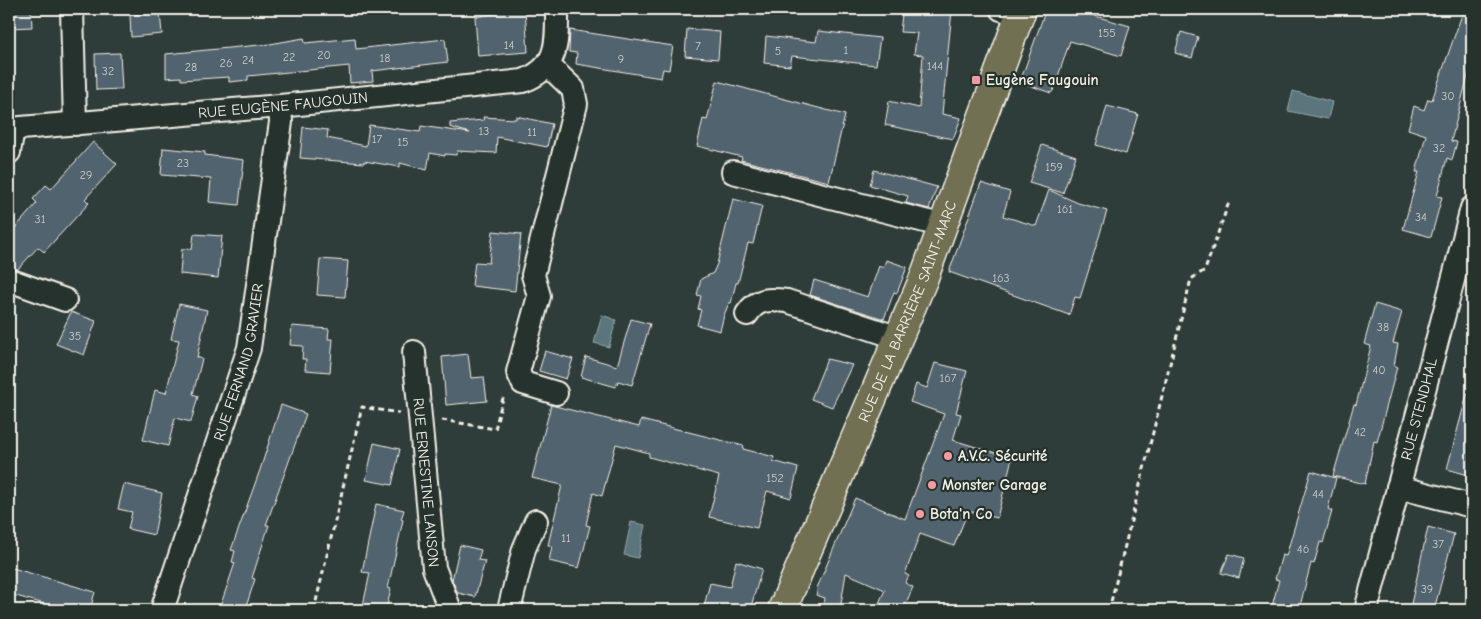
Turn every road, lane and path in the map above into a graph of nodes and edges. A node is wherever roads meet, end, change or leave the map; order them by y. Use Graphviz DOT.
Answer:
graph roads {
  1 [pos="72,9"];
  2 [pos="557,9"];
  3 [pos="1014,11"];
  4 [pos="548,65"];
  5 [pos="280,106"];
  6 [pos="75,124"];
  7 [pos="11,129"];
  8 [pos="9,152"];
  9 [pos="731,179"];
  10 [pos="1228,202"];
  11 [pos="1472,208"];
  12 [pos="941,233"];
  13 [pos="9,280"];
  14 [pos="64,300"];
  15 [pos="747,314"];
  16 [pos="899,338"];
  17 [pos="414,352"];
  18 [pos="518,372"];
  19 [pos="556,393"];
  20 [pos="420,416"];
  21 [pos="1398,487"];
  22 [pos="1472,506"];
  23 [pos="536,521"];
  24 [pos="162,610"];
  25 [pos="314,610"];
  26 [pos="450,610"];
  27 [pos="508,610"];
  28 [pos="782,610"];
  29 [pos="1109,610"];
  30 [pos="1366,610"];
  1 -- 6 [label="street"];
  2 -- 4 [label="street"];
  3 -- 12 [label="main road, RUE DE LA BARRIÈRE SAINT-MARC"];
  4 -- 5 [label="street, RUE EUGÈNE FAUGOUIN"];
  4 -- 18 [label="street"];
  5 -- 6 [label="street, RUE EUGÈNE FAUGOUIN"];
  5 -- 24 [label="street, RUE FERNAND GRAVIER"];
  6 -- 7 [label="street, RUE EUGÈNE FAUGOUIN"];
  7 -- 8 [label="street, RUE EUGÈNE FAUGOUIN"];
  9 -- 12 [label="street"];
  10 -- 29 [label="path"];
  11 -- 21 [label="street, RUE STENDHAL"];
  12 -- 16 [label="main road, RUE DE LA BARRIÈRE SAINT-MARC"];
  13 -- 14 [label="street"];
  15 -- 16 [label="street"];
  16 -- 28 [label="main road, RUE DE LA BARRIÈRE SAINT-MARC"];
  17 -- 20 [label="street, RUE ERNESTINE LANSON"];
  18 -- 19 [label="street"];
  18 -- 20 [label="path"];
  20 -- 25 [label="path"];
  20 -- 26 [label="street, RUE ERNESTINE LANSON"];
  21 -- 22 [label="street"];
  21 -- 30 [label="street, RUE STENDHAL"];
  23 -- 27 [label="street"];
}
